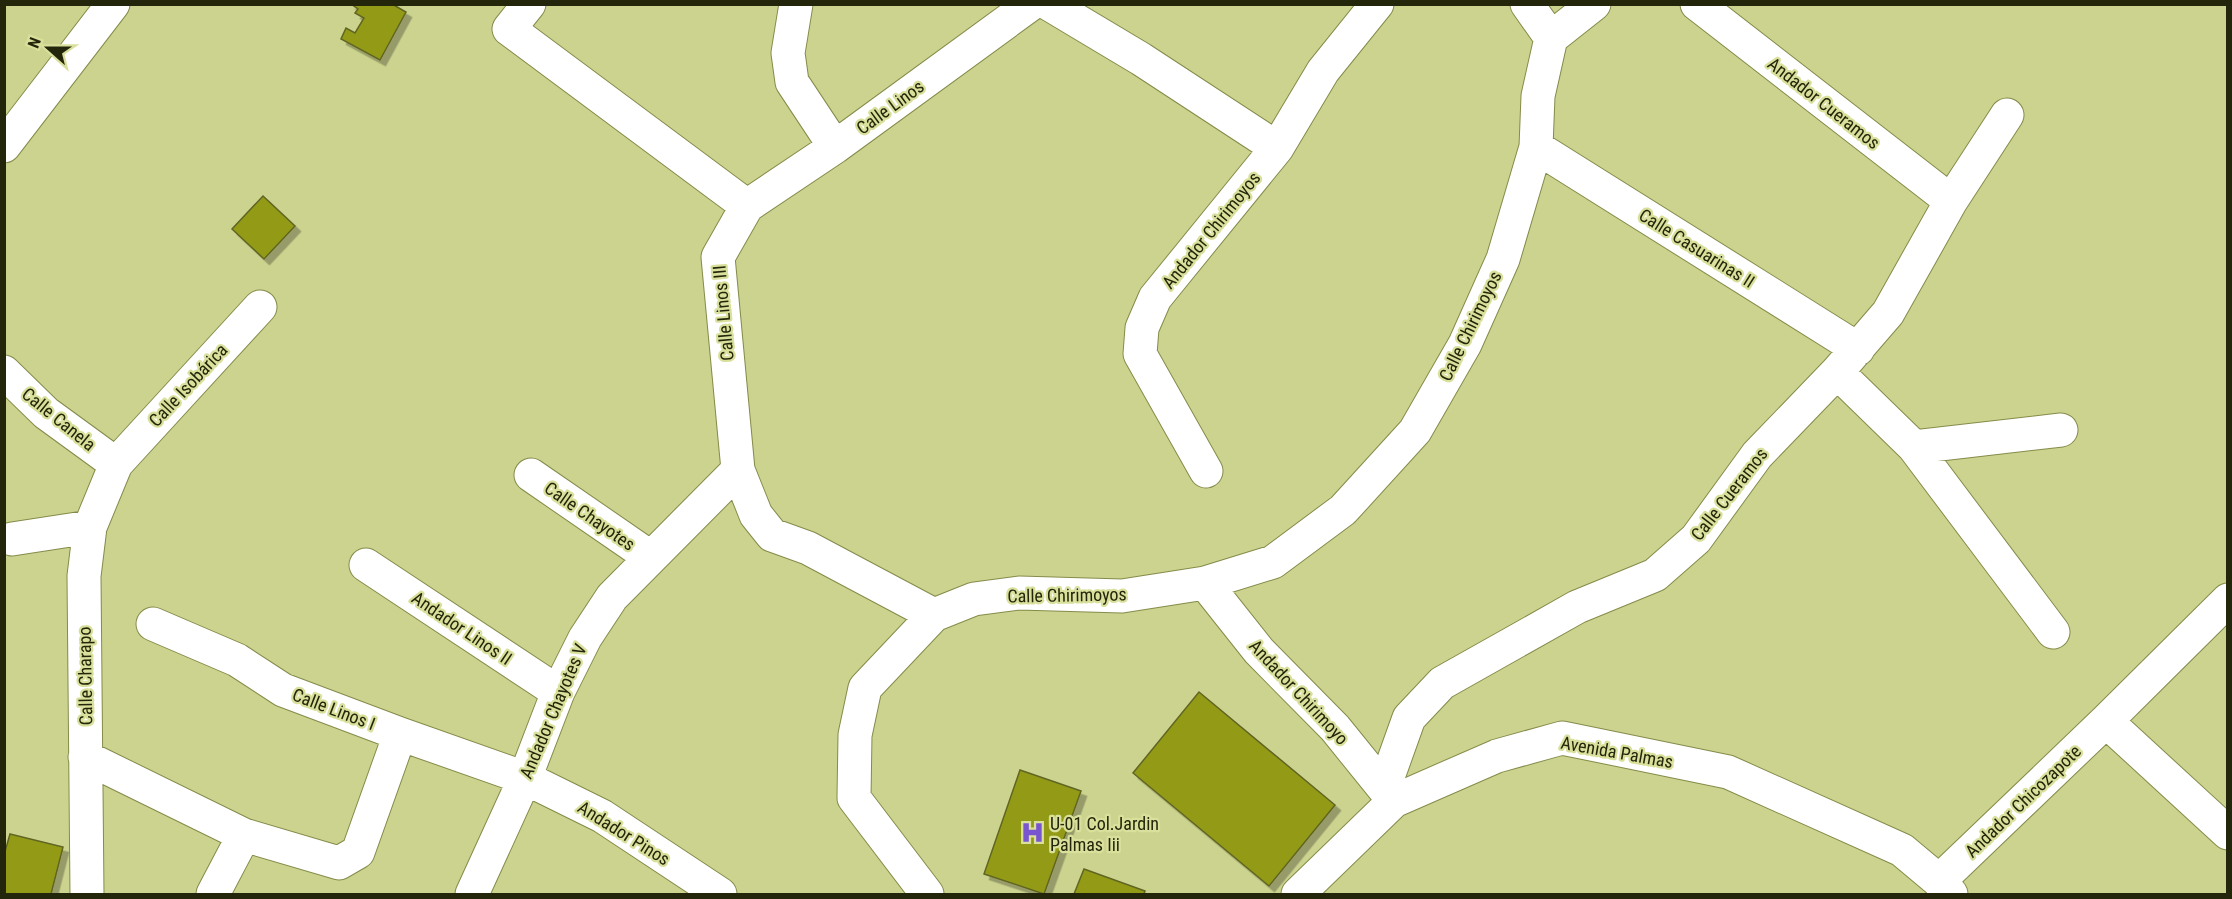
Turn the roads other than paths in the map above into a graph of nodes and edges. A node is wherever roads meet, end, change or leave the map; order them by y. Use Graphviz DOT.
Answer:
graph roads {
  1 [pos="113,4"];
  2 [pos="796,4"];
  3 [pos="1031,4"];
  4 [pos="1049,4"];
  5 [pos="1377,4"];
  6 [pos="1527,4"];
  7 [pos="1593,4"];
  8 [pos="1697,4"];
  9 [pos="519,17"];
  10 [pos="1551,38"];
  11 [pos="2007,115"];
  12 [pos="4,146"];
  13 [pos="835,147"];
  14 [pos="1536,147"];
  15 [pos="1277,148"];
  16 [pos="1952,201"];
  17 [pos="747,206"];
  18 [pos="260,307"];
  19 [pos="1848,361"];
  20 [pos="4,372"];
  21 [pos="2061,430"];
  22 [pos="1914,447"];
  23 [pos="116,464"];
  24 [pos="738,470"];
  25 [pos="1206,471"];
  26 [pos="531,475"];
  27 [pos="90,527"];
  28 [pos="12,539"];
  29 [pos="650,557"];
  30 [pos="366,565"];
  31 [pos="1205,583"];
  32 [pos="2228,600"];
  33 [pos="934,615"];
  34 [pos="153,624"];
  35 [pos="2053,632"];
  36 [pos="558,692"];
  37 [pos="2106,721"];
  38 [pos="400,734"];
  39 [pos="85,756"];
  40 [pos="525,778"];
  41 [pos="1389,795"];
  42 [pos="2228,833"];
  43 [pos="244,835"];
  44 [pos="1945,887"];
  45 [pos="87,894"];
  46 [pos="213,894"];
  47 [pos="472,894"];
  48 [pos="720,894"];
  49 [pos="927,894"];
  50 [pos="1299,894"];
  1 -- 12 [label="street"];
  2 -- 13 [label="street"];
  3 -- 13 [label="street, Calle Linos"];
  4 -- 15 [label="street"];
  5 -- 15 [label="street, Andador Chirimoyos"];
  6 -- 10 [label="street"];
  7 -- 10 [label="street"];
  8 -- 16 [label="street, Andador Cueramos"];
  9 -- 17 [label="street"];
  10 -- 14 [label="street, Calle Chirimoyos"];
  11 -- 16 [label="street, Calle Cueramos"];
  13 -- 17 [label="street, Calle Linos"];
  14 -- 19 [label="street, Calle Casuarinas II"];
  14 -- 31 [label="street, Calle Chirimoyos"];
  15 -- 25 [label="street, Andador Chirimoyos"];
  16 -- 19 [label="street, Calle Cueramos"];
  17 -- 24 [label="street, Calle Linos III"];
  18 -- 23 [label="street, Calle Isobárica"];
  19 -- 22 [label="street, Calle Casuarinas II"];
  19 -- 41 [label="street, Calle Cueramos"];
  20 -- 23 [label="street, Calle Canela"];
  21 -- 22 [label="street"];
  22 -- 35 [label="street, Calle Casuarinas II"];
  23 -- 27 [label="street, Calle Charapo"];
  24 -- 29 [label="street, Andador Chayotes V"];
  24 -- 33 [label="street, Calle Linos III"];
  26 -- 29 [label="street, Calle Chayotes"];
  27 -- 28 [label="street"];
  27 -- 39 [label="street, Calle Charapo"];
  29 -- 36 [label="street, Andador Chayotes V"];
  30 -- 36 [label="street, Andador Linos II"];
  31 -- 33 [label="street, Calle Chirimoyos"];
  31 -- 41 [label="street, Andador Chirimoyo"];
  32 -- 37 [label="street, Andador Chicozapote"];
  33 -- 49 [label="street, Calle Chirimoyos"];
  34 -- 38 [label="street, Calle Linos I"];
  36 -- 40 [label="street, Andador Chayotes V"];
  37 -- 42 [label="street"];
  37 -- 44 [label="street, Andador Chicozapote"];
  38 -- 40 [label="street, Calle Linos I"];
  38 -- 43 [label="street"];
  39 -- 43 [label="street"];
  39 -- 45 [label="street, Calle Charapo"];
  40 -- 47 [label="street, Andador Chayotes V"];
  40 -- 48 [label="street, Andador Pinos"];
  41 -- 44 [label="street, Avenida Palmas"];
  41 -- 50 [label="street, Avenida Palmas"];
  43 -- 46 [label="street"];
}
